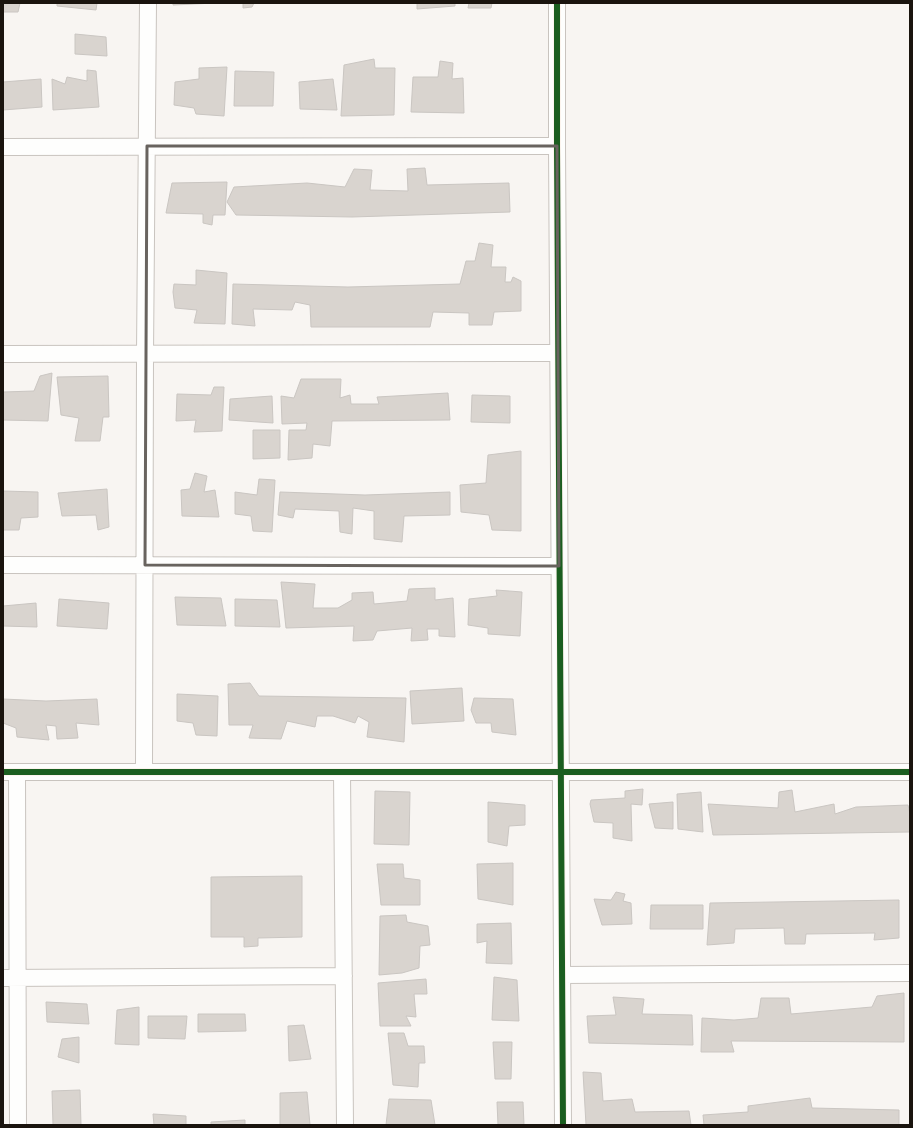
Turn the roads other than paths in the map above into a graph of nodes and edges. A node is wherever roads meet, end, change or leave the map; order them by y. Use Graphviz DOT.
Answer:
graph roads {
  1 [pos="148,3"];
  2 [pos="557,3"];
  3 [pos="147,146"];
  4 [pos="557,146"];
  5 [pos="3,147"];
  6 [pos="558,353"];
  7 [pos="3,354"];
  8 [pos="145,354"];
  9 [pos="3,565"];
  10 [pos="145,565"];
  11 [pos="560,566"];
  12 [pos="10,772"];
  13 [pos="144,772"];
  14 [pos="342,772"];
  15 [pos="561,772"];
  16 [pos="910,772"];
  17 [pos="910,973"];
  18 [pos="562,975"];
  19 [pos="344,976"];
  20 [pos="10,978"];
  21 [pos="18,1125"];
  22 [pos="345,1125"];
  23 [pos="563,1125"];
  1 -- 3 [label="street"];
  2 -- 4 [label="street"];
  3 -- 4 [label="street"];
  3 -- 5 [label="street"];
  3 -- 8 [label="street"];
  4 -- 6 [label="street"];
  6 -- 8 [label="street"];
  6 -- 11 [label="street"];
  7 -- 8 [label="street"];
  8 -- 10 [label="street"];
  9 -- 10 [label="street"];
  10 -- 11 [label="street"];
  10 -- 13 [label="street"];
  11 -- 15 [label="street"];
  12 -- 13 [label="street"];
  12 -- 20 [label="street"];
  13 -- 14 [label="street"];
  14 -- 15 [label="street"];
  14 -- 19 [label="street"];
  15 -- 16 [label="street"];
  15 -- 18 [label="street"];
  17 -- 18 [label="street"];
  18 -- 23 [label="street"];
  19 -- 20 [label="street"];
  19 -- 22 [label="street"];
  20 -- 21 [label="street"];
}
